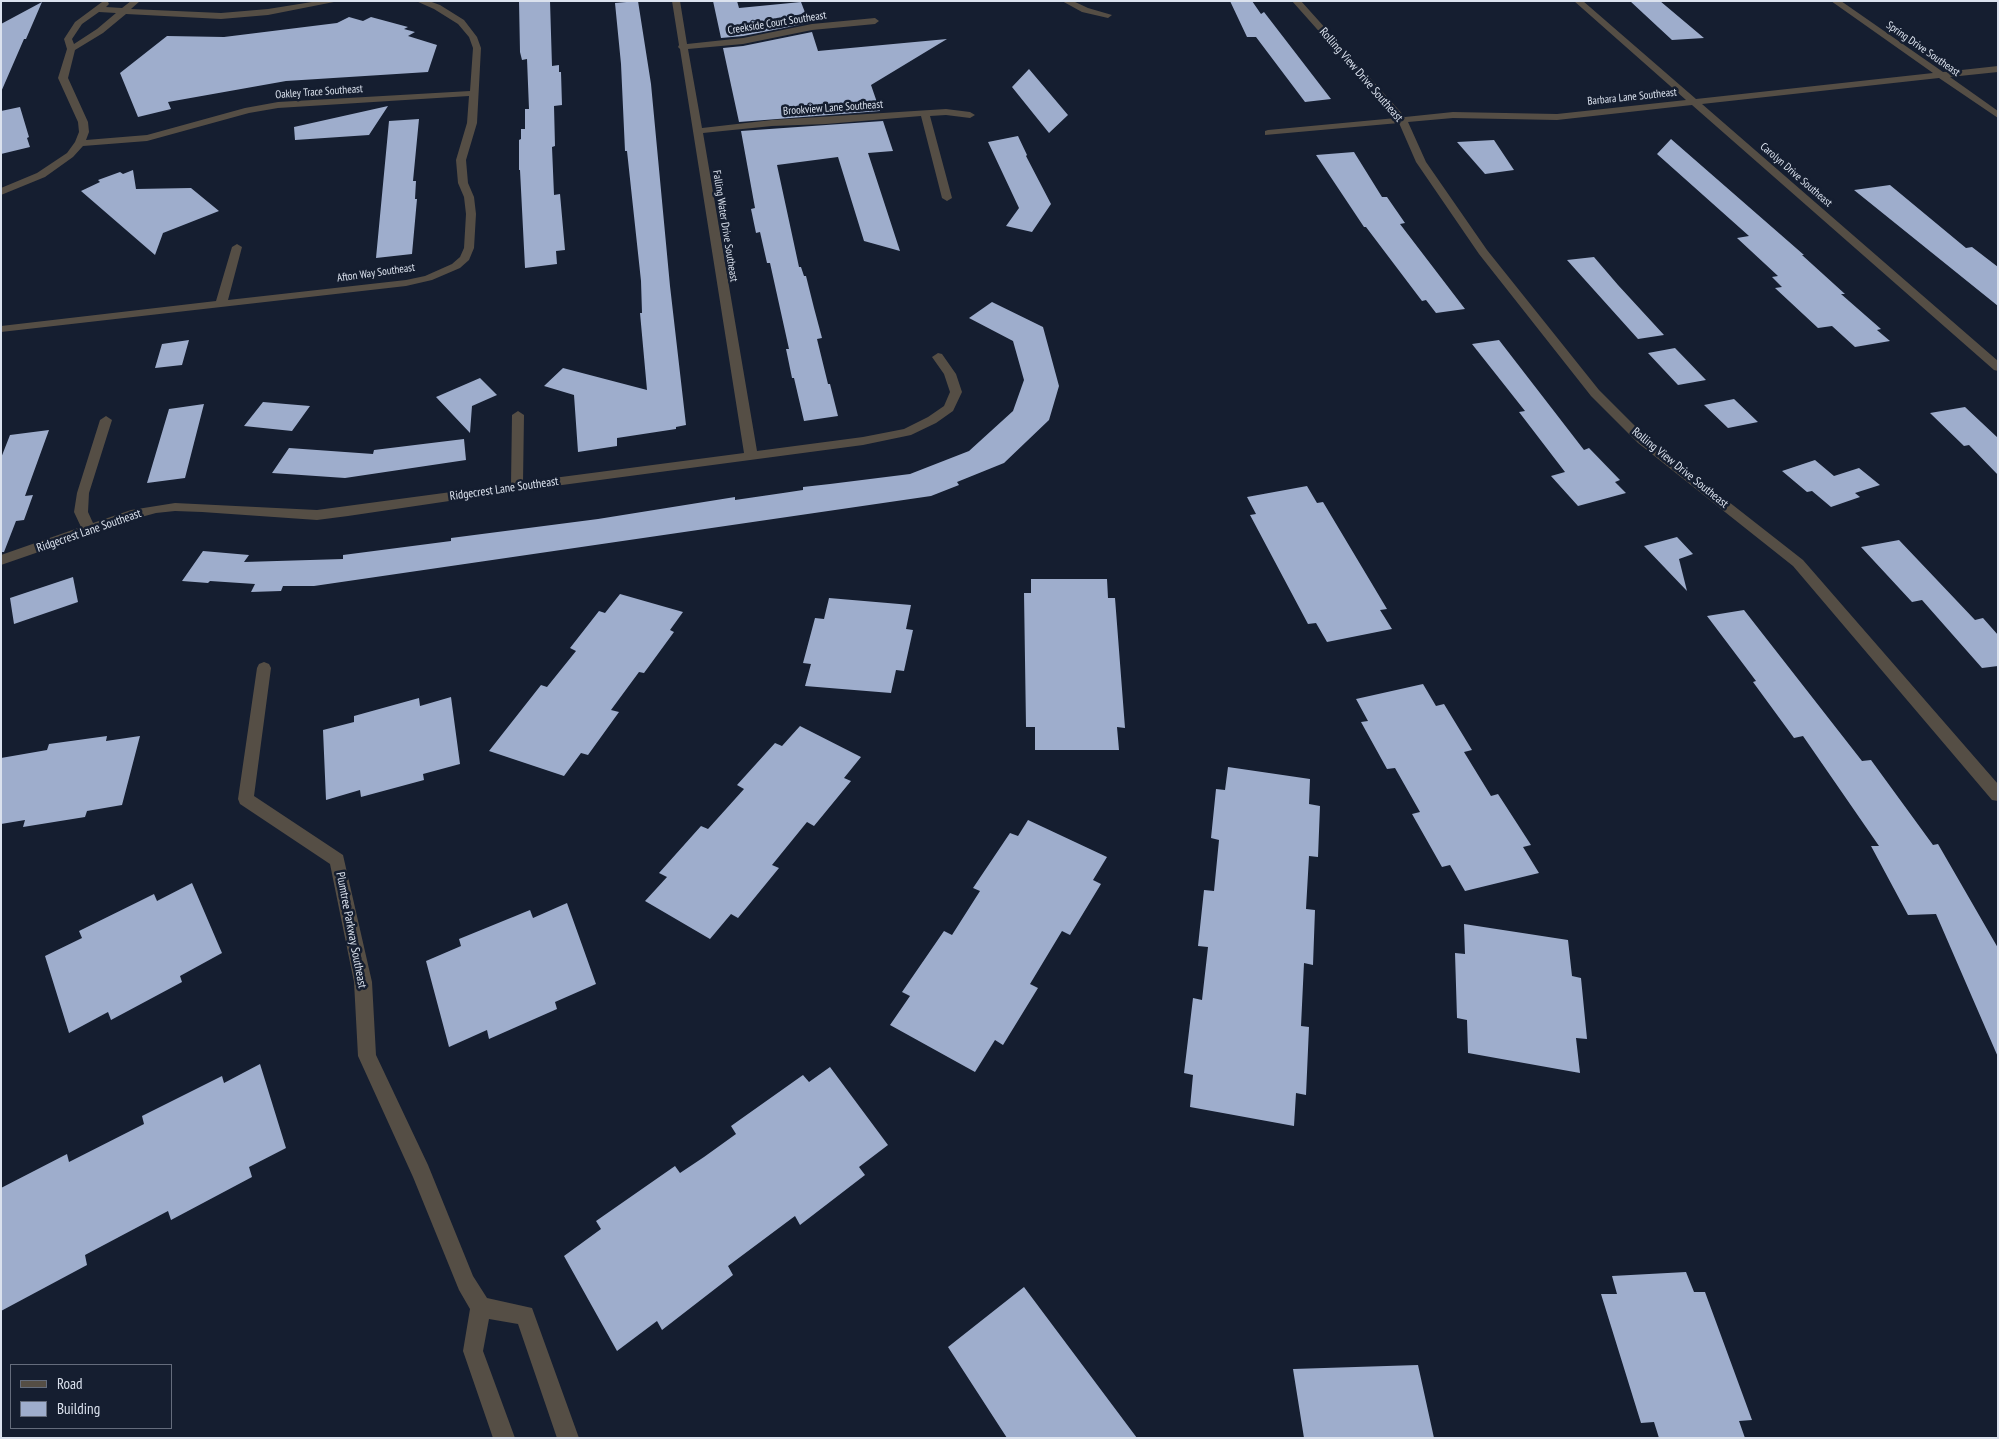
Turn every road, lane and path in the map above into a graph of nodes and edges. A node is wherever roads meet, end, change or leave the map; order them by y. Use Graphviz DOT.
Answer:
graph roads {
  1 [pos="111,1"];
  2 [pos="136,1"];
  3 [pos="335,1"];
  4 [pos="676,1"];
  5 [pos="1066,1"];
  6 [pos="1296,1"];
  7 [pos="1578,1"];
  8 [pos="1835,1"];
  9 [pos="425,2"];
  10 [pos="97,9"];
  11 [pos="125,11"];
  12 [pos="1108,15"];
  13 [pos="875,21"];
  14 [pos="682,47"];
  15 [pos="71,49"];
  16 [pos="1998,69"];
  17 [pos="1941,75"];
  18 [pos="474,93"];
  19 [pos="1694,102"];
  20 [pos="925,113"];
  21 [pos="970,115"];
  22 [pos="1998,115"];
  23 [pos="1402,119"];
  24 [pos="697,131"];
  25 [pos="1268,134"];
  26 [pos="80,143"];
  27 [pos="1,192"];
  28 [pos="947,198"];
  29 [pos="237,247"];
  30 [pos="221,304"];
  31 [pos="1,329"];
  32 [pos="938,357"];
  33 [pos="1998,367"];
  34 [pos="518,415"];
  35 [pos="106,420"];
  36 [pos="751,455"];
  37 [pos="517,487"];
  38 [pos="89,530"];
  39 [pos="1,560"];
  40 [pos="264,668"];
  41 [pos="1998,795"];
  42 [pos="480,1307"];
  43 [pos="504,1438"];
  44 [pos="568,1438"];
  1 -- 10 [label="street"];
  2 -- 11 [label="street"];
  3 -- 11 [label="street"];
  4 -- 14 [label="street, Falling Water Drive Southeast"];
  5 -- 12 [label="street"];
  6 -- 23 [label="street, Rolling View Drive Southeast"];
  7 -- 19 [label="street, Carolyn Drive Southeast"];
  8 -- 17 [label="street, Spring Drive Southeast"];
  9 -- 18 [label="street, Afton Way Southeast"];
  10 -- 11 [label="street"];
  10 -- 15 [label="street"];
  11 -- 15 [label="street"];
  13 -- 14 [label="street, Creekside Court Southeast"];
  14 -- 24 [label="street, Falling Water Drive Southeast"];
  15 -- 26 [label="street"];
  16 -- 17 [label="street, Barbara Lane Southeast"];
  17 -- 19 [label="street, Barbara Lane Southeast"];
  17 -- 22 [label="street, Spring Drive Southeast"];
  18 -- 26 [label="street, Oakley Trace Southeast"];
  18 -- 30 [label="street, Afton Way Southeast"];
  19 -- 23 [label="street, Barbara Lane Southeast"];
  19 -- 33 [label="street, Carolyn Drive Southeast"];
  20 -- 21 [label="street, Brookview Lane Southeast"];
  20 -- 24 [label="street, Brookview Lane Southeast"];
  20 -- 28 [label="street"];
  23 -- 25 [label="street, Barbara Lane Southeast"];
  23 -- 41 [label="street, Rolling View Drive Southeast"];
  24 -- 36 [label="street, Falling Water Drive Southeast"];
  26 -- 27 [label="street"];
  29 -- 30 [label="street"];
  30 -- 31 [label="street, Afton Way Southeast"];
  32 -- 36 [label="street, Ridgecrest Lane Southeast"];
  34 -- 37 [label="street"];
  35 -- 38 [label="street"];
  36 -- 37 [label="street, Ridgecrest Lane Southeast"];
  37 -- 38 [label="street, Ridgecrest Lane Southeast"];
  38 -- 39 [label="street, Ridgecrest Lane Southeast"];
  40 -- 42 [label="street, Plumtree Parkway Southeast"];
  42 -- 43 [label="street"];
  42 -- 44 [label="street"];
}
